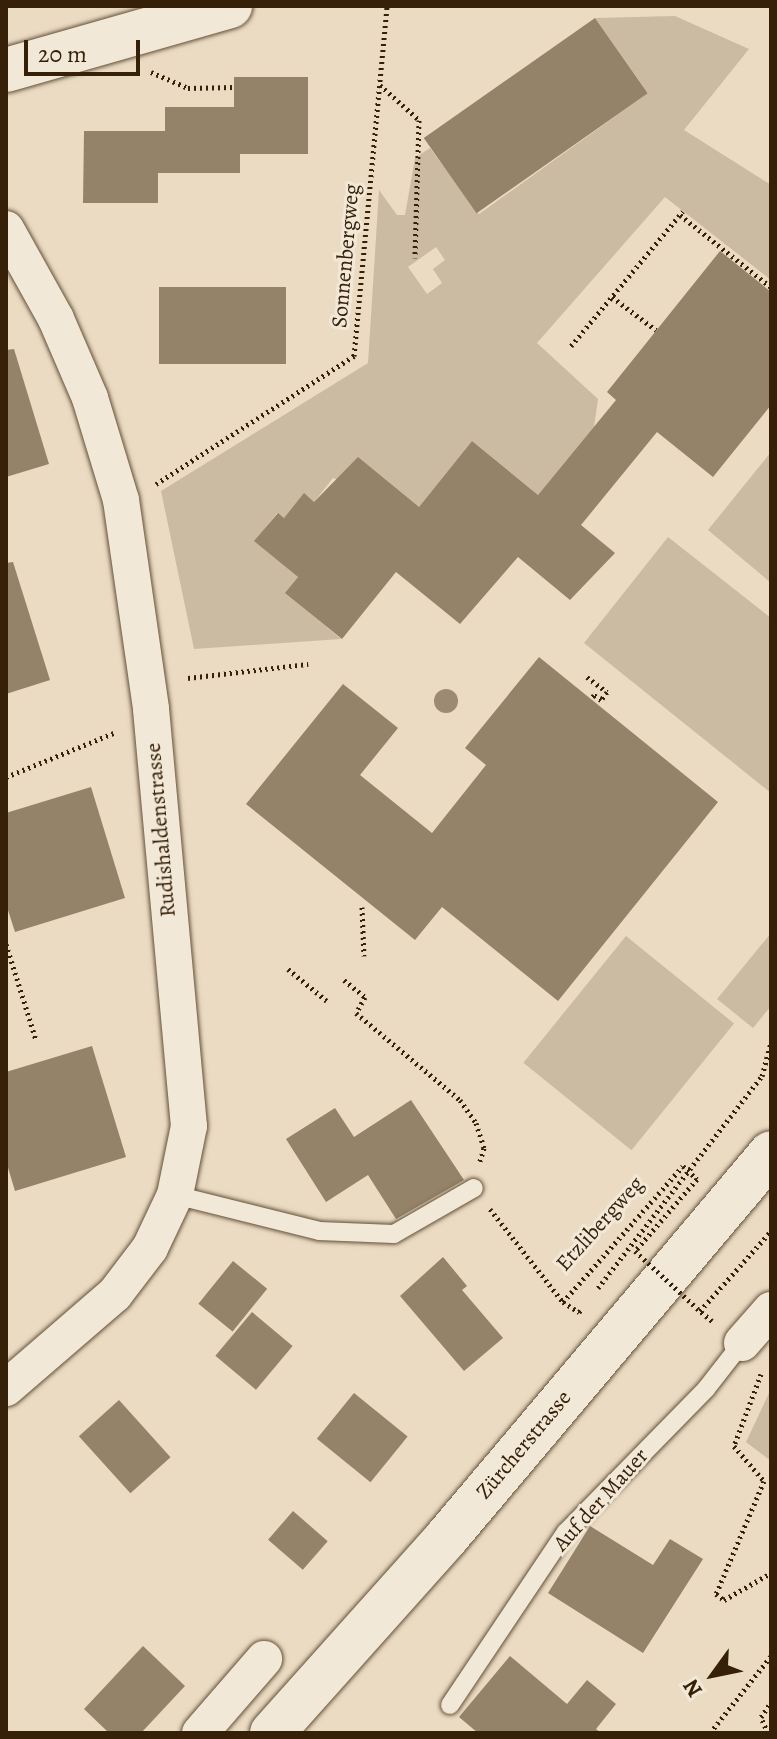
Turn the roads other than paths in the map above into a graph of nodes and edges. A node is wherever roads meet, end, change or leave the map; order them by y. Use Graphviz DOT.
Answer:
graph roads {
  1 [pos="230,6"];
  2 [pos="6,70"];
  3 [pos="6,229"];
  4 [pos="771,1153"];
  5 [pos="474,1188"];
  6 [pos="175,1195"];
  7 [pos="771,1310"];
  8 [pos="742,1343"];
  9 [pos="6,1388"];
  10 [pos="264,1659"];
  11 [pos="450,1705"];
  12 [pos="200,1733"];
  13 [pos="272,1733"];
  1 -- 2 [label="main road"];
  3 -- 6 [label="street, Rudishaldenstrasse"];
  4 -- 13 [label="main road, Zürcherstrasse"];
  5 -- 6 [label="lane"];
  6 -- 9 [label="street, Rudishaldenstrasse"];
  7 -- 8 [label="street, Auf der Mauer"];
  8 -- 11 [label="lane, Auf der Mauer"];
  10 -- 12 [label="street"];
}
